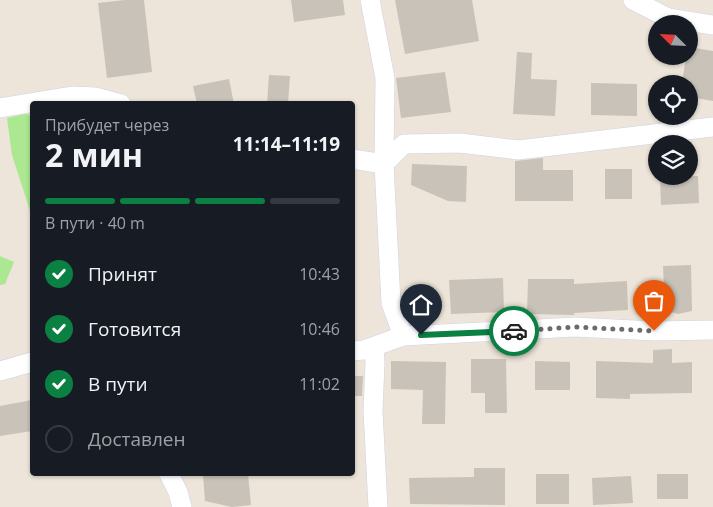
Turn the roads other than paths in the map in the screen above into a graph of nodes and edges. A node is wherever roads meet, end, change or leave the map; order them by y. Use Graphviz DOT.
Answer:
graph roads {
  1 [pos="370,0"];
  2 [pos="633,0"];
  3 [pos="713,25"];
  4 [pos="46,101"];
  5 [pos="110,101"];
  6 [pos="30,103"];
  7 [pos="0,108"];
  8 [pos="713,127"];
  9 [pos="355,159"];
  10 [pos="384,164"];
  11 [pos="713,330"];
  12 [pos="403,336"];
  13 [pos="374,346"];
  14 [pos="355,351"];
  15 [pos="30,363"];
  16 [pos="0,371"];
  17 [pos="170,476"];
  18 [pos="182,507"];
  19 [pos="378,507"];
  1 -- 10 [label="street"];
  2 -- 3 [label="street"];
  4 -- 5 [label="street"];
  6 -- 7 [label="street"];
  8 -- 10 [label="street"];
  9 -- 10 [label="street"];
  10 -- 12 [label="street"];
  11 -- 12 [label="street"];
  12 -- 13 [label="street"];
  13 -- 14 [label="street"];
  13 -- 19 [label="street"];
  15 -- 16 [label="street"];
  17 -- 18 [label="street"];
}
